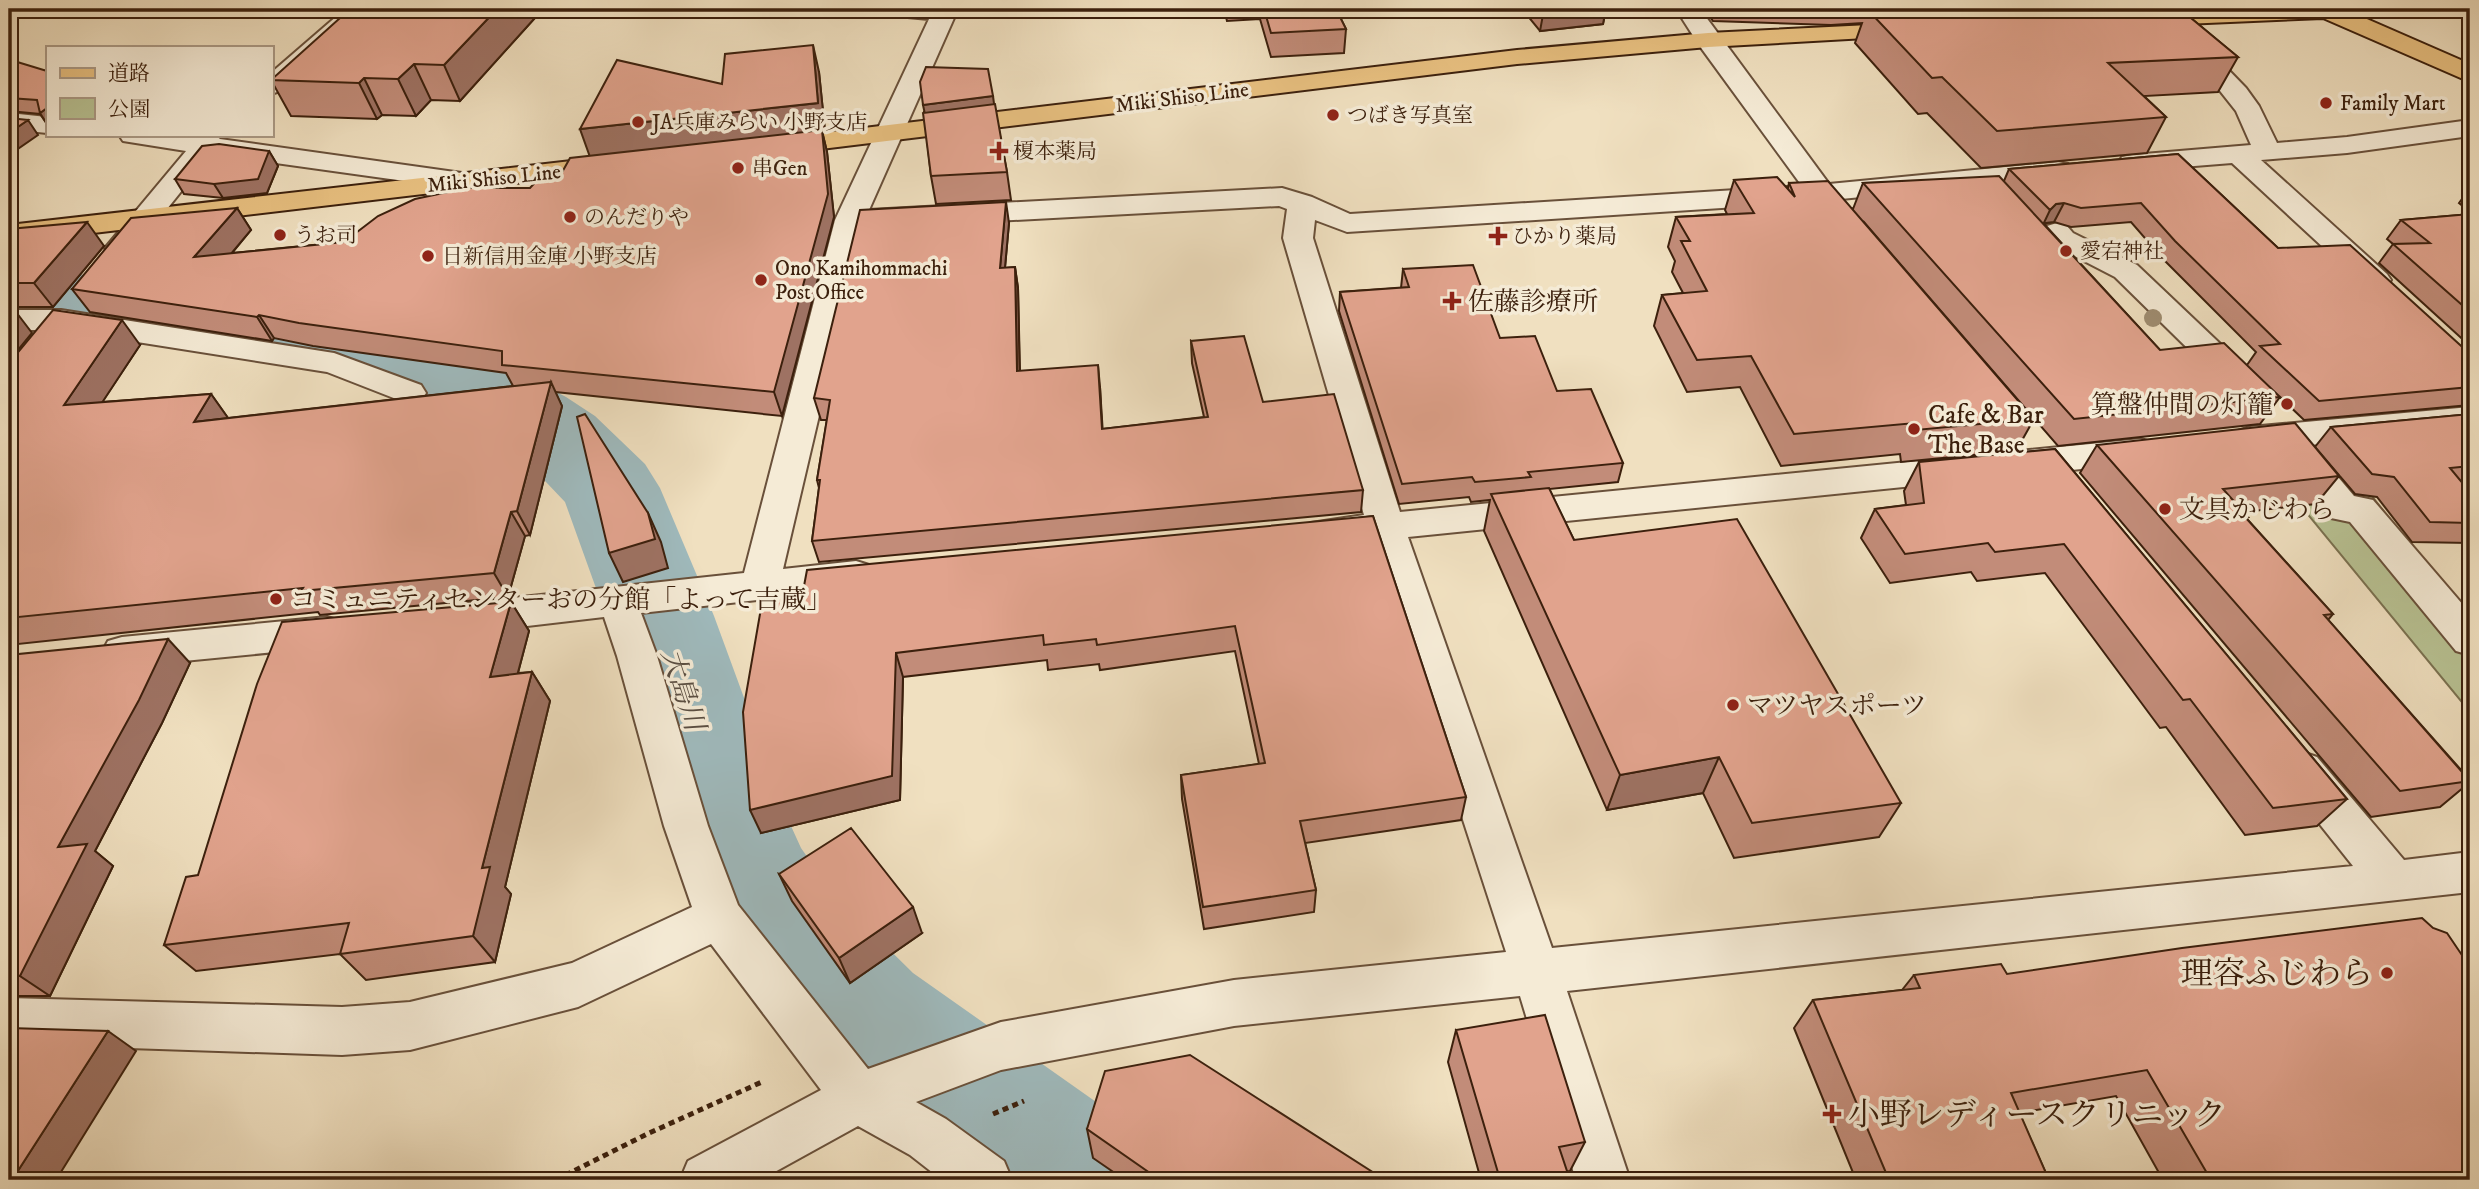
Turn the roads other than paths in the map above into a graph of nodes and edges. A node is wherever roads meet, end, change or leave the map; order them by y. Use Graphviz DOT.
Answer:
graph roads {
  1 [pos="359,9"];
  2 [pos="883,9"];
  3 [pos="1688,9"];
  4 [pos="2359,9"];
  5 [pos="2323,10"];
  6 [pos="945,11"];
  7 [pos="2148,13"];
  8 [pos="2114,20"];
  9 [pos="1939,29"];
  10 [pos="1708,40"];
  11 [pos="2470,74"];
  12 [pos="273,84"];
  13 [pos="9,121"];
  14 [pos="46,125"];
  15 [pos="2470,128"];
  16 [pos="891,134"];
  17 [pos="152,136"];
  18 [pos="211,139"];
  19 [pos="752,149"];
  20 [pos="2253,154"];
  21 [pos="642,161"];
  22 [pos="462,181"];
  23 [pos="1820,193"];
  24 [pos="1302,203"];
  25 [pos="146,216"];
  26 [pos="850,220"];
  27 [pos="2057,232"];
  28 [pos="9,234"];
  29 [pos="1855,234"];
  30 [pos="103,268"];
  31 [pos="2400,302"];
  32 [pos="70,310"];
  33 [pos="9,320"];
  34 [pos="39,348"];
  35 [pos="409,393"];
  36 [pos="2470,418"];
  37 [pos="2022,431"];
  38 [pos="2288,435"];
  39 [pos="2220,442"];
  40 [pos="2166,448"];
  41 [pos="2048,462"];
  42 [pos="2075,495"];
  43 [pos="1386,526"];
  44 [pos="1289,535"];
  45 [pos="885,573"];
  46 [pos="760,584"];
  47 [pos="618,603"];
  48 [pos="438,621"];
  49 [pos="355,629"];
  50 [pos="2470,640"];
  51 [pos="92,655"];
  52 [pos="2278,742"];
  53 [pos="2470,872"];
  54 [pos="2394,882"];
  55 [pos="719,918"];
  56 [pos="1537,971"];
  57 [pos="9,1021"];
  58 [pos="858,1098"];
  59 [pos="707,1180"];
  60 [pos="985,1180"];
  61 [pos="1603,1180"];
  1 -- 12 [label="street"];
  2 -- 6 [label="street"];
  3 -- 10 [label="street"];
  4 -- 5 [label="main road"];
  5 -- 7 [label="main road"];
  5 -- 11 [label="main road"];
  6 -- 16 [label="street"];
  7 -- 8 [label="main road"];
  7 -- 20 [label="street"];
  9 -- 10 [label="main road, Miki Shiso Line"];
  10 -- 16 [label="main road, Miki Shiso Line"];
  10 -- 23 [label="street"];
  13 -- 14 [label="street"];
  15 -- 20 [label="street"];
  16 -- 19 [label="main road, Miki Shiso Line"];
  16 -- 26 [label="street"];
  17 -- 18 [label="street"];
  18 -- 22 [label="street"];
  18 -- 25 [label="street"];
  20 -- 23 [label="street"];
  20 -- 31 [label="street"];
  21 -- 22 [label="main road, Miki Shiso Line"];
  22 -- 25 [label="main road, Miki Shiso Line"];
  23 -- 24 [label="street"];
  23 -- 29 [label="street"];
  24 -- 26 [label="street"];
  24 -- 43 [label="street"];
  25 -- 28 [label="main road, Miki Shiso Line"];
  25 -- 30 [label="street"];
  26 -- 46 [label="street"];
  27 -- 38 [label="street"];
  32 -- 33 [label="street"];
  32 -- 34 [label="street"];
  32 -- 35 [label="street"];
  36 -- 38 [label="street"];
  37 -- 41 [label="street"];
  38 -- 39 [label="street"];
  38 -- 50 [label="street"];
  40 -- 41 [label="street"];
  41 -- 42 [label="street"];
  41 -- 43 [label="street"];
  43 -- 44 [label="street"];
  43 -- 56 [label="street"];
  45 -- 46 [label="street"];
  46 -- 47 [label="street"];
  47 -- 48 [label="street"];
  47 -- 55 [label="street"];
  49 -- 51 [label="street"];
  52 -- 54 [label="street"];
  53 -- 54 [label="street"];
  54 -- 56 [label="street"];
  55 -- 57 [label="street"];
  55 -- 58 [label="street"];
  56 -- 58 [label="street"];
  56 -- 61 [label="street"];
  58 -- 59 [label="street"];
  58 -- 60 [label="street"];
}
